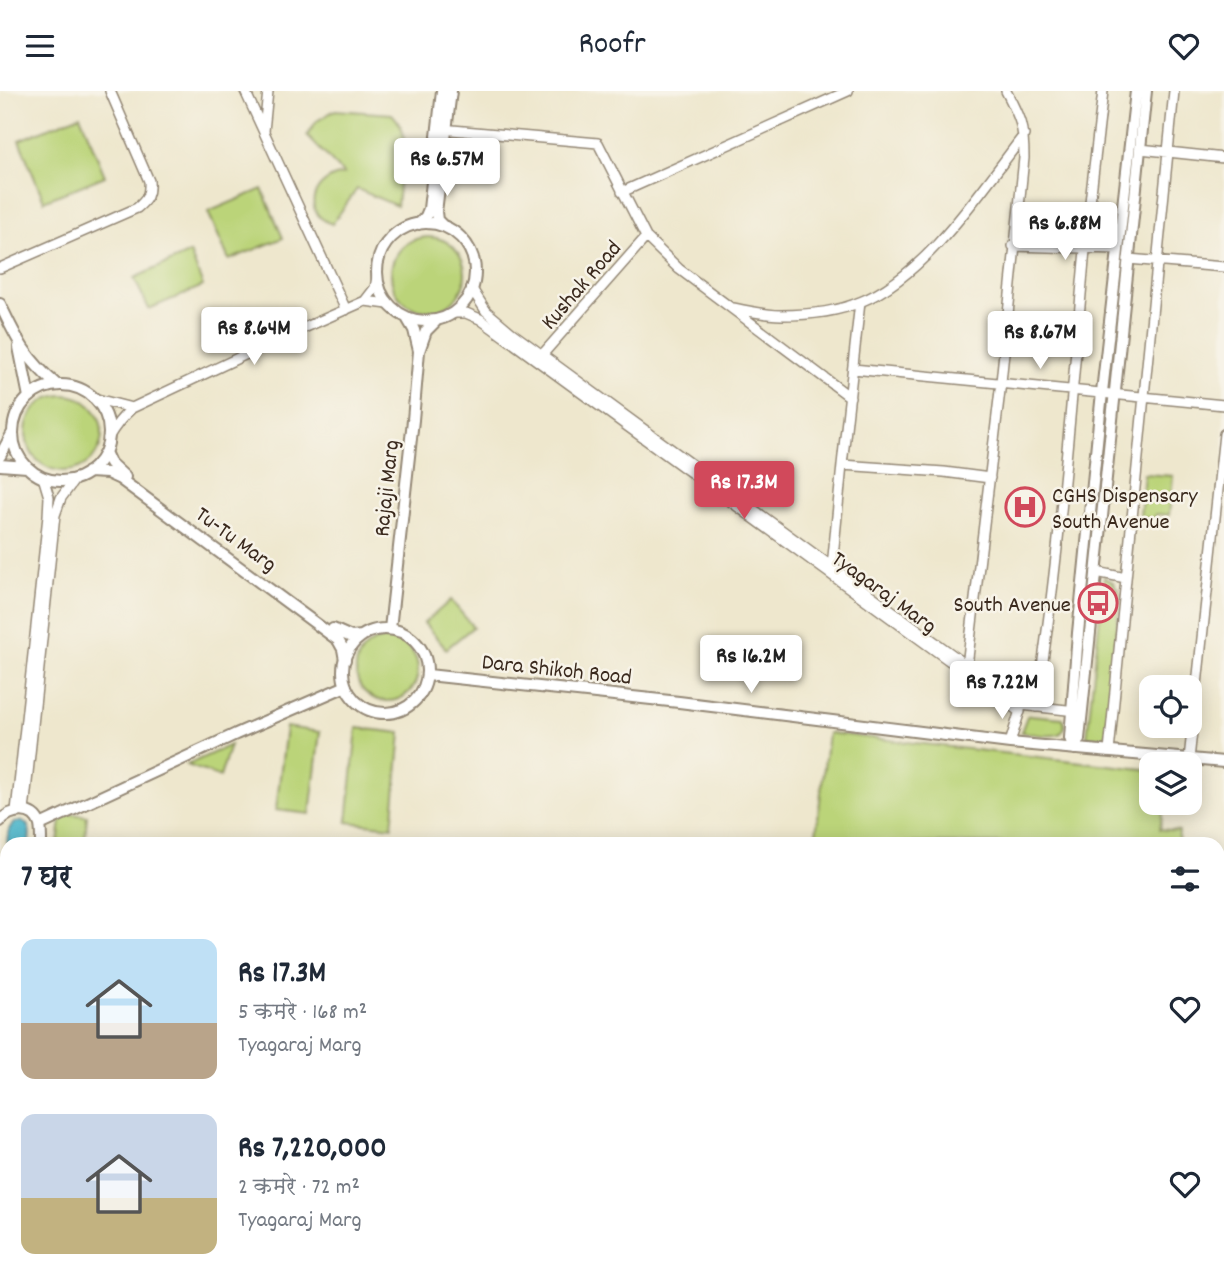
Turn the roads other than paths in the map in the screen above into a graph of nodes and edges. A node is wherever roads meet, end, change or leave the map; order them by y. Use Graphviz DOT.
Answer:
graph roads {
  1 [pos="110,91"];
  2 [pos="245,91"];
  3 [pos="268,91"];
  4 [pos="442,91"];
  5 [pos="451,91"];
  6 [pos="848,91"];
  7 [pos="1006,91"];
  8 [pos="1103,91"];
  9 [pos="1136,91"];
  10 [pos="1146,91"];
  11 [pos="1174,91"];
  12 [pos="442,129"];
  13 [pos="264,133"];
  14 [pos="1024,135"];
  15 [pos="1140,149"];
  16 [pos="1168,151"];
  17 [pos="1224,158"];
  18 [pos="622,192"];
  19 [pos="419,224"];
  20 [pos="443,226"];
  21 [pos="646,237"];
  22 [pos="1013,246"];
  23 [pos="1085,248"];
  24 [pos="1118,249"];
  25 [pos="1128,259"];
  26 [pos="1157,261"];
  27 [pos="1224,267"];
  28 [pos="0,268"];
  29 [pos="377,277"];
  30 [pos="472,289"];
  31 [pos="365,301"];
  32 [pos="860,302"];
  33 [pos="0,304"];
  34 [pos="388,304"];
  35 [pos="729,308"];
  36 [pos="346,310"];
  37 [pos="453,313"];
  38 [pos="483,315"];
  39 [pos="407,318"];
  40 [pos="437,320"];
  41 [pos="17,341"];
  42 [pos="419,351"];
  43 [pos="542,355"];
  44 [pos="853,369"];
  45 [pos="1001,382"];
  46 [pos="57,385"];
  47 [pos="1073,390"];
  48 [pos="1108,393"];
  49 [pos="29,397"];
  50 [pos="850,397"];
  51 [pos="1144,397"];
  52 [pos="93,398"];
  53 [pos="1224,405"];
  54 [pos="132,408"];
  55 [pos="12,433"];
  56 [pos="1224,434"];
  57 [pos="108,438"];
  58 [pos="105,452"];
  59 [pos="0,456"];
  60 [pos="0,465"];
  61 [pos="842,465"];
  62 [pos="27,467"];
  63 [pos="88,472"];
  64 [pos="43,477"];
  65 [pos="990,478"];
  66 [pos="75,479"];
  67 [pos="832,567"];
  68 [pos="1096,572"];
  69 [pos="1126,577"];
  70 [pos="390,629"];
  71 [pos="362,636"];
  72 [pos="345,660"];
  73 [pos="967,666"];
  74 [pos="428,674"];
  75 [pos="346,686"];
  76 [pos="1036,707"];
  77 [pos="1021,709"];
  78 [pos="1077,711"];
  79 [pos="1010,743"];
  80 [pos="1074,748"];
  81 [pos="1109,752"];
  82 [pos="1190,752"];
  83 [pos="1139,755"];
  84 [pos="1202,760"];
  85 [pos="1224,762"];
  86 [pos="20,811"];
  87 [pos="1,819"];
  88 [pos="40,825"];
  89 [pos="41,837"];
  1 -- 28 [label="street"];
  2 -- 13 [label="street"];
  3 -- 13 [label="street"];
  4 -- 12 [label="main road"];
  5 -- 12 [label="main road"];
  6 -- 18 [label="street"];
  7 -- 14 [label="street"];
  8 -- 23 [label="street"];
  9 -- 24 [label="main road"];
  10 -- 15 [label="main road"];
  11 -- 16 [label="street"];
  12 -- 18 [label="street"];
  12 -- 19 [label="main road"];
  12 -- 20 [label="main road"];
  13 -- 36 [label="street"];
  14 -- 22 [label="street"];
  14 -- 32 [label="street"];
  15 -- 16 [label="street"];
  15 -- 25 [label="main road"];
  16 -- 17 [label="street"];
  16 -- 26 [label="street"];
  18 -- 21 [label="street"];
  19 -- 20 [label="main road"];
  19 -- 29 [label="main road"];
  20 -- 30 [label="main road"];
  21 -- 35 [label="street"];
  21 -- 43 [label="street, Kushak Road"];
  22 -- 23 [label="street"];
  22 -- 45 [label="street"];
  23 -- 24 [label="street"];
  23 -- 47 [label="street"];
  24 -- 48 [label="main road"];
  25 -- 26 [label="street"];
  25 -- 48 [label="main road"];
  26 -- 27 [label="street"];
  26 -- 51 [label="street"];
  29 -- 31 [label="street"];
  29 -- 34 [label="main road"];
  30 -- 37 [label="main road"];
  30 -- 38 [label="street, Tyagaraj Marg"];
  31 -- 34 [label="street"];
  31 -- 36 [label="street"];
  32 -- 35 [label="street"];
  32 -- 44 [label="street"];
  33 -- 41 [label="main road"];
  34 -- 39 [label="main road"];
  35 -- 50 [label="street"];
  36 -- 54 [label="street"];
  37 -- 38 [label="street, Tyagaraj Marg"];
  37 -- 40 [label="main road"];
  38 -- 43 [label="street, Tyagaraj Marg"];
  38 -- 77 [label="street, Tyagaraj Marg"];
  39 -- 40 [label="main road"];
  39 -- 42 [label="main road, Rajaji Marg"];
  40 -- 42 [label="main road, Rajaji Marg"];
  41 -- 46 [label="main road"];
  41 -- 49 [label="main road"];
  42 -- 70 [label="main road, Rajaji Marg"];
  43 -- 67 [label="street, Tyagaraj Marg"];
  44 -- 45 [label="street"];
  44 -- 50 [label="street"];
  45 -- 47 [label="street"];
  45 -- 65 [label="street"];
  46 -- 49 [label="main road"];
  46 -- 52 [label="main road"];
  47 -- 48 [label="street"];
  47 -- 76 [label="street"];
  48 -- 51 [label="street"];
  48 -- 68 [label="main road"];
  48 -- 78 [label="main road"];
  49 -- 55 [label="main road"];
  50 -- 61 [label="street"];
  51 -- 53 [label="street"];
  51 -- 69 [label="street"];
  52 -- 54 [label="street"];
  52 -- 57 [label="main road"];
  54 -- 57 [label="street"];
  55 -- 59 [label="main road"];
  55 -- 62 [label="main road"];
  56 -- 82 [label="street"];
  57 -- 58 [label="main road"];
  58 -- 63 [label="main road"];
  58 -- 71 [label="main road, Tu-Tu Marg"];
  60 -- 62 [label="main road"];
  61 -- 65 [label="street"];
  61 -- 67 [label="street"];
  62 -- 64 [label="main road"];
  63 -- 66 [label="main road"];
  63 -- 72 [label="main road, Tu-Tu Marg"];
  64 -- 66 [label="main road"];
  64 -- 86 [label="street"];
  65 -- 73 [label="street"];
  66 -- 86 [label="street"];
  67 -- 73 [label="street, Tyagaraj Marg"];
  68 -- 69 [label="street"];
  68 -- 78 [label="main road"];
  69 -- 81 [label="street"];
  70 -- 71 [label="main road"];
  70 -- 74 [label="main road"];
  71 -- 72 [label="main road"];
  72 -- 75 [label="main road"];
  73 -- 77 [label="street, Tyagaraj Marg"];
  74 -- 75 [label="main road"];
  74 -- 79 [label="main road, Dara Shikoh Road"];
  75 -- 88 [label="main road"];
  76 -- 77 [label="street, Tyagaraj Marg"];
  76 -- 78 [label="street, Tyagaraj Marg"];
  77 -- 79 [label="street"];
  78 -- 80 [label="main road"];
  79 -- 80 [label="main road, Dara Shikoh Road"];
  80 -- 81 [label="main road, Dara Shikoh Road"];
  81 -- 83 [label="main road, Dara Shikoh Road"];
  84 -- 85 [label="main road, Dara Shikoh Road"];
  86 -- 87 [label="main road"];
  86 -- 88 [label="main road"];
  88 -- 89 [label="main road"];
}
